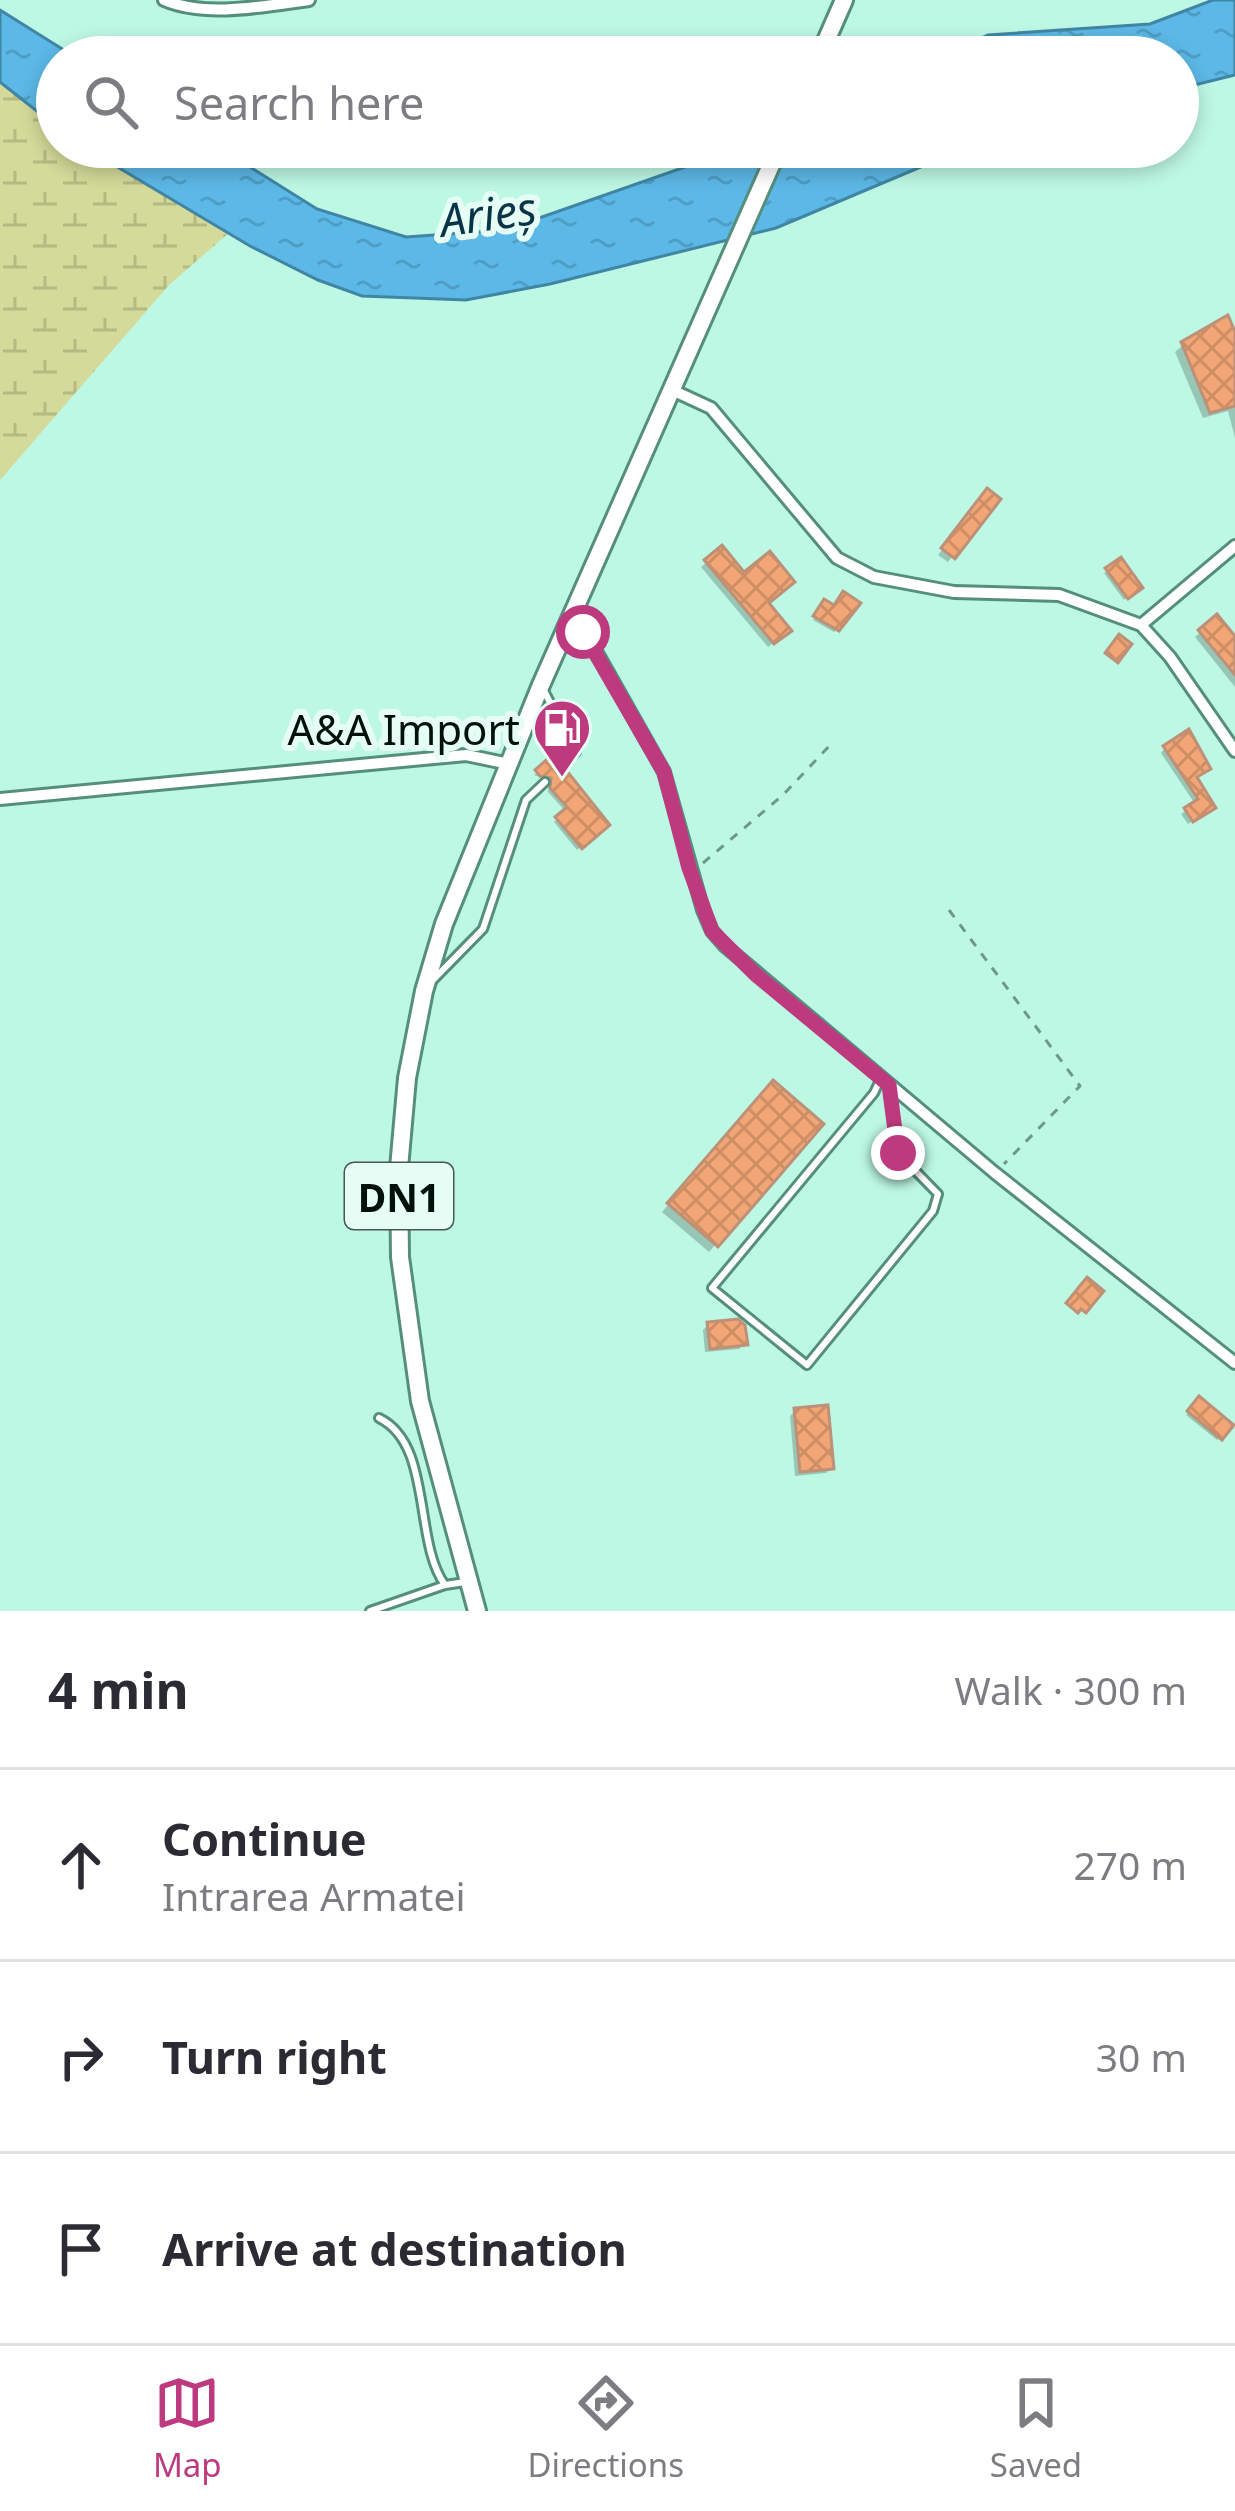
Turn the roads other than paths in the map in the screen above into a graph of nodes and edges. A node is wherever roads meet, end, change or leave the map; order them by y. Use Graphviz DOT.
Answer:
graph roads {
  1 [pos="164,0"];
  2 [pos="308,0"];
  3 [pos="844,0"];
  4 [pos="828,36"];
  5 [pos="770,168"];
  6 [pos="672,390"];
  7 [pos="1235,546"];
  8 [pos="569,622"];
  9 [pos="1141,625"];
  10 [pos="541,685"];
  11 [pos="1233,744"];
  12 [pos="509,764"];
  13 [pos="562,765"];
  14 [pos="545,782"];
  15 [pos="0,800"];
  16 [pos="424,991"];
  17 [pos="885,1081"];
  18 [pos="1235,1363"];
  19 [pos="379,1418"];
  20 [pos="468,1581"];
  21 [pos="445,1585"];
  22 [pos="370,1611"];
  23 [pos="477,1611"];
  1 -- 2 [label="street"];
  3 -- 4 [label="main road"];
  5 -- 6 [label="main road, DN1"];
  6 -- 8 [label="main road, DN1"];
  6 -- 9 [label="street"];
  7 -- 9 [label="street"];
  8 -- 10 [label="main road, DN1"];
  8 -- 17 [label="street"];
  9 -- 11 [label="street"];
  10 -- 12 [label="main road, DN1"];
  10 -- 13 [label="lane"];
  12 -- 15 [label="street"];
  12 -- 16 [label="main road, DN1"];
  14 -- 16 [label="lane"];
  16 -- 20 [label="main road, DN1"];
  17 -- 17 [label="lane"];
  17 -- 18 [label="street"];
  19 -- 21 [label="lane"];
  20 -- 21 [label="lane"];
  20 -- 23 [label="main road, DN1"];
  21 -- 22 [label="lane"];
}
